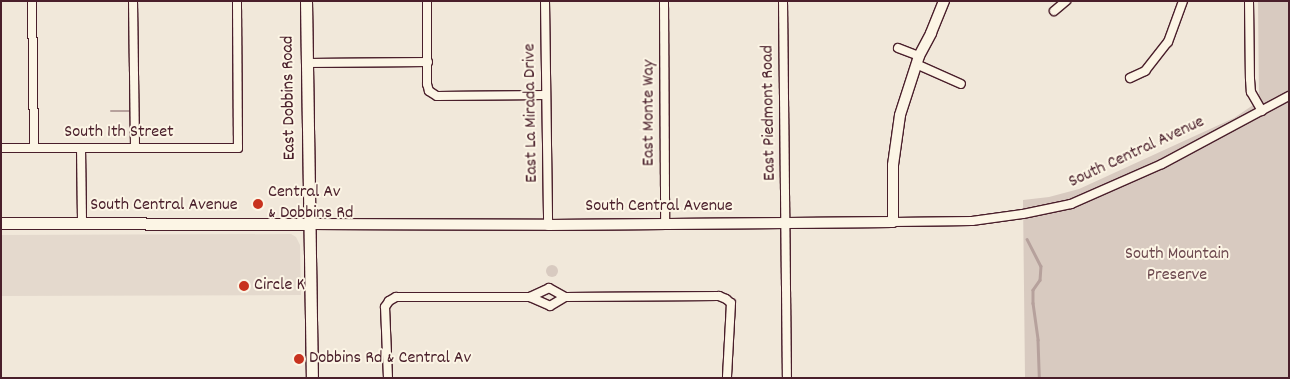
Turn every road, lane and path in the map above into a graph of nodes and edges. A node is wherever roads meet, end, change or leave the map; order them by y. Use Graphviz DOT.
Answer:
graph roads {
  1 [pos="32,1"];
  2 [pos="133,1"];
  3 [pos="237,1"];
  4 [pos="306,1"];
  5 [pos="427,1"];
  6 [pos="545,1"];
  7 [pos="664,1"];
  8 [pos="783,1"];
  9 [pos="944,1"];
  10 [pos="1066,1"];
  11 [pos="1183,1"];
  12 [pos="1249,1"];
  13 [pos="1054,11"];
  14 [pos="898,48"];
  15 [pos="917,60"];
  16 [pos="428,62"];
  17 [pos="307,63"];
  18 [pos="1130,78"];
  19 [pos="961,84"];
  20 [pos="546,95"];
  21 [pos="1289,96"];
  22 [pos="1262,111"];
  23 [pos="34,147"];
  24 [pos="1,148"];
  25 [pos="81,148"];
  26 [pos="135,148"];
  27 [pos="893,222"];
  28 [pos="1,223"];
  29 [pos="82,223"];
  30 [pos="310,224"];
  31 [pos="786,224"];
  32 [pos="548,225"];
  33 [pos="665,225"];
  34 [pos="565,296"];
  35 [pos="530,297"];
  36 [pos="312,378"];
  37 [pos="388,378"];
  38 [pos="727,378"];
  39 [pos="787,378"];
  1 -- 23 [label="street"];
  2 -- 26 [label="street"];
  3 -- 26 [label="street, South 1th Street"];
  4 -- 17 [label="main road, East Dobbins Road"];
  5 -- 16 [label="street"];
  6 -- 20 [label="street, East La Mirada Drive"];
  7 -- 33 [label="street, East Monte Way"];
  8 -- 31 [label="street, East Piedmont Road"];
  9 -- 15 [label="street"];
  10 -- 13 [label="street"];
  11 -- 18 [label="street"];
  12 -- 22 [label="street"];
  14 -- 15 [label="street"];
  15 -- 19 [label="street"];
  15 -- 27 [label="street"];
  16 -- 17 [label="street"];
  16 -- 20 [label="street"];
  17 -- 30 [label="main road, East Dobbins Road"];
  20 -- 32 [label="street, East La Mirada Drive"];
  21 -- 22 [label="street, South Central Avenue"];
  22 -- 27 [label="street, South Central Avenue"];
  23 -- 24 [label="street, South 1th Street"];
  23 -- 25 [label="street, South 1th Street"];
  25 -- 26 [label="street, South 1th Street"];
  25 -- 29 [label="street"];
  27 -- 31 [label="street, South Central Avenue"];
  28 -- 29 [label="main road, South Central Avenue"];
  29 -- 30 [label="main road, South Central Avenue"];
  30 -- 32 [label="street, South Central Avenue"];
  30 -- 36 [label="main road, East Dobbins Road"];
  31 -- 33 [label="street, South Central Avenue"];
  31 -- 39 [label="street, East Piedmont Road"];
  32 -- 33 [label="street, South Central Avenue"];
  34 -- 35 [label="street"];
  34 -- 35 [label="street"];
  34 -- 38 [label="street"];
  35 -- 37 [label="street"];
}
